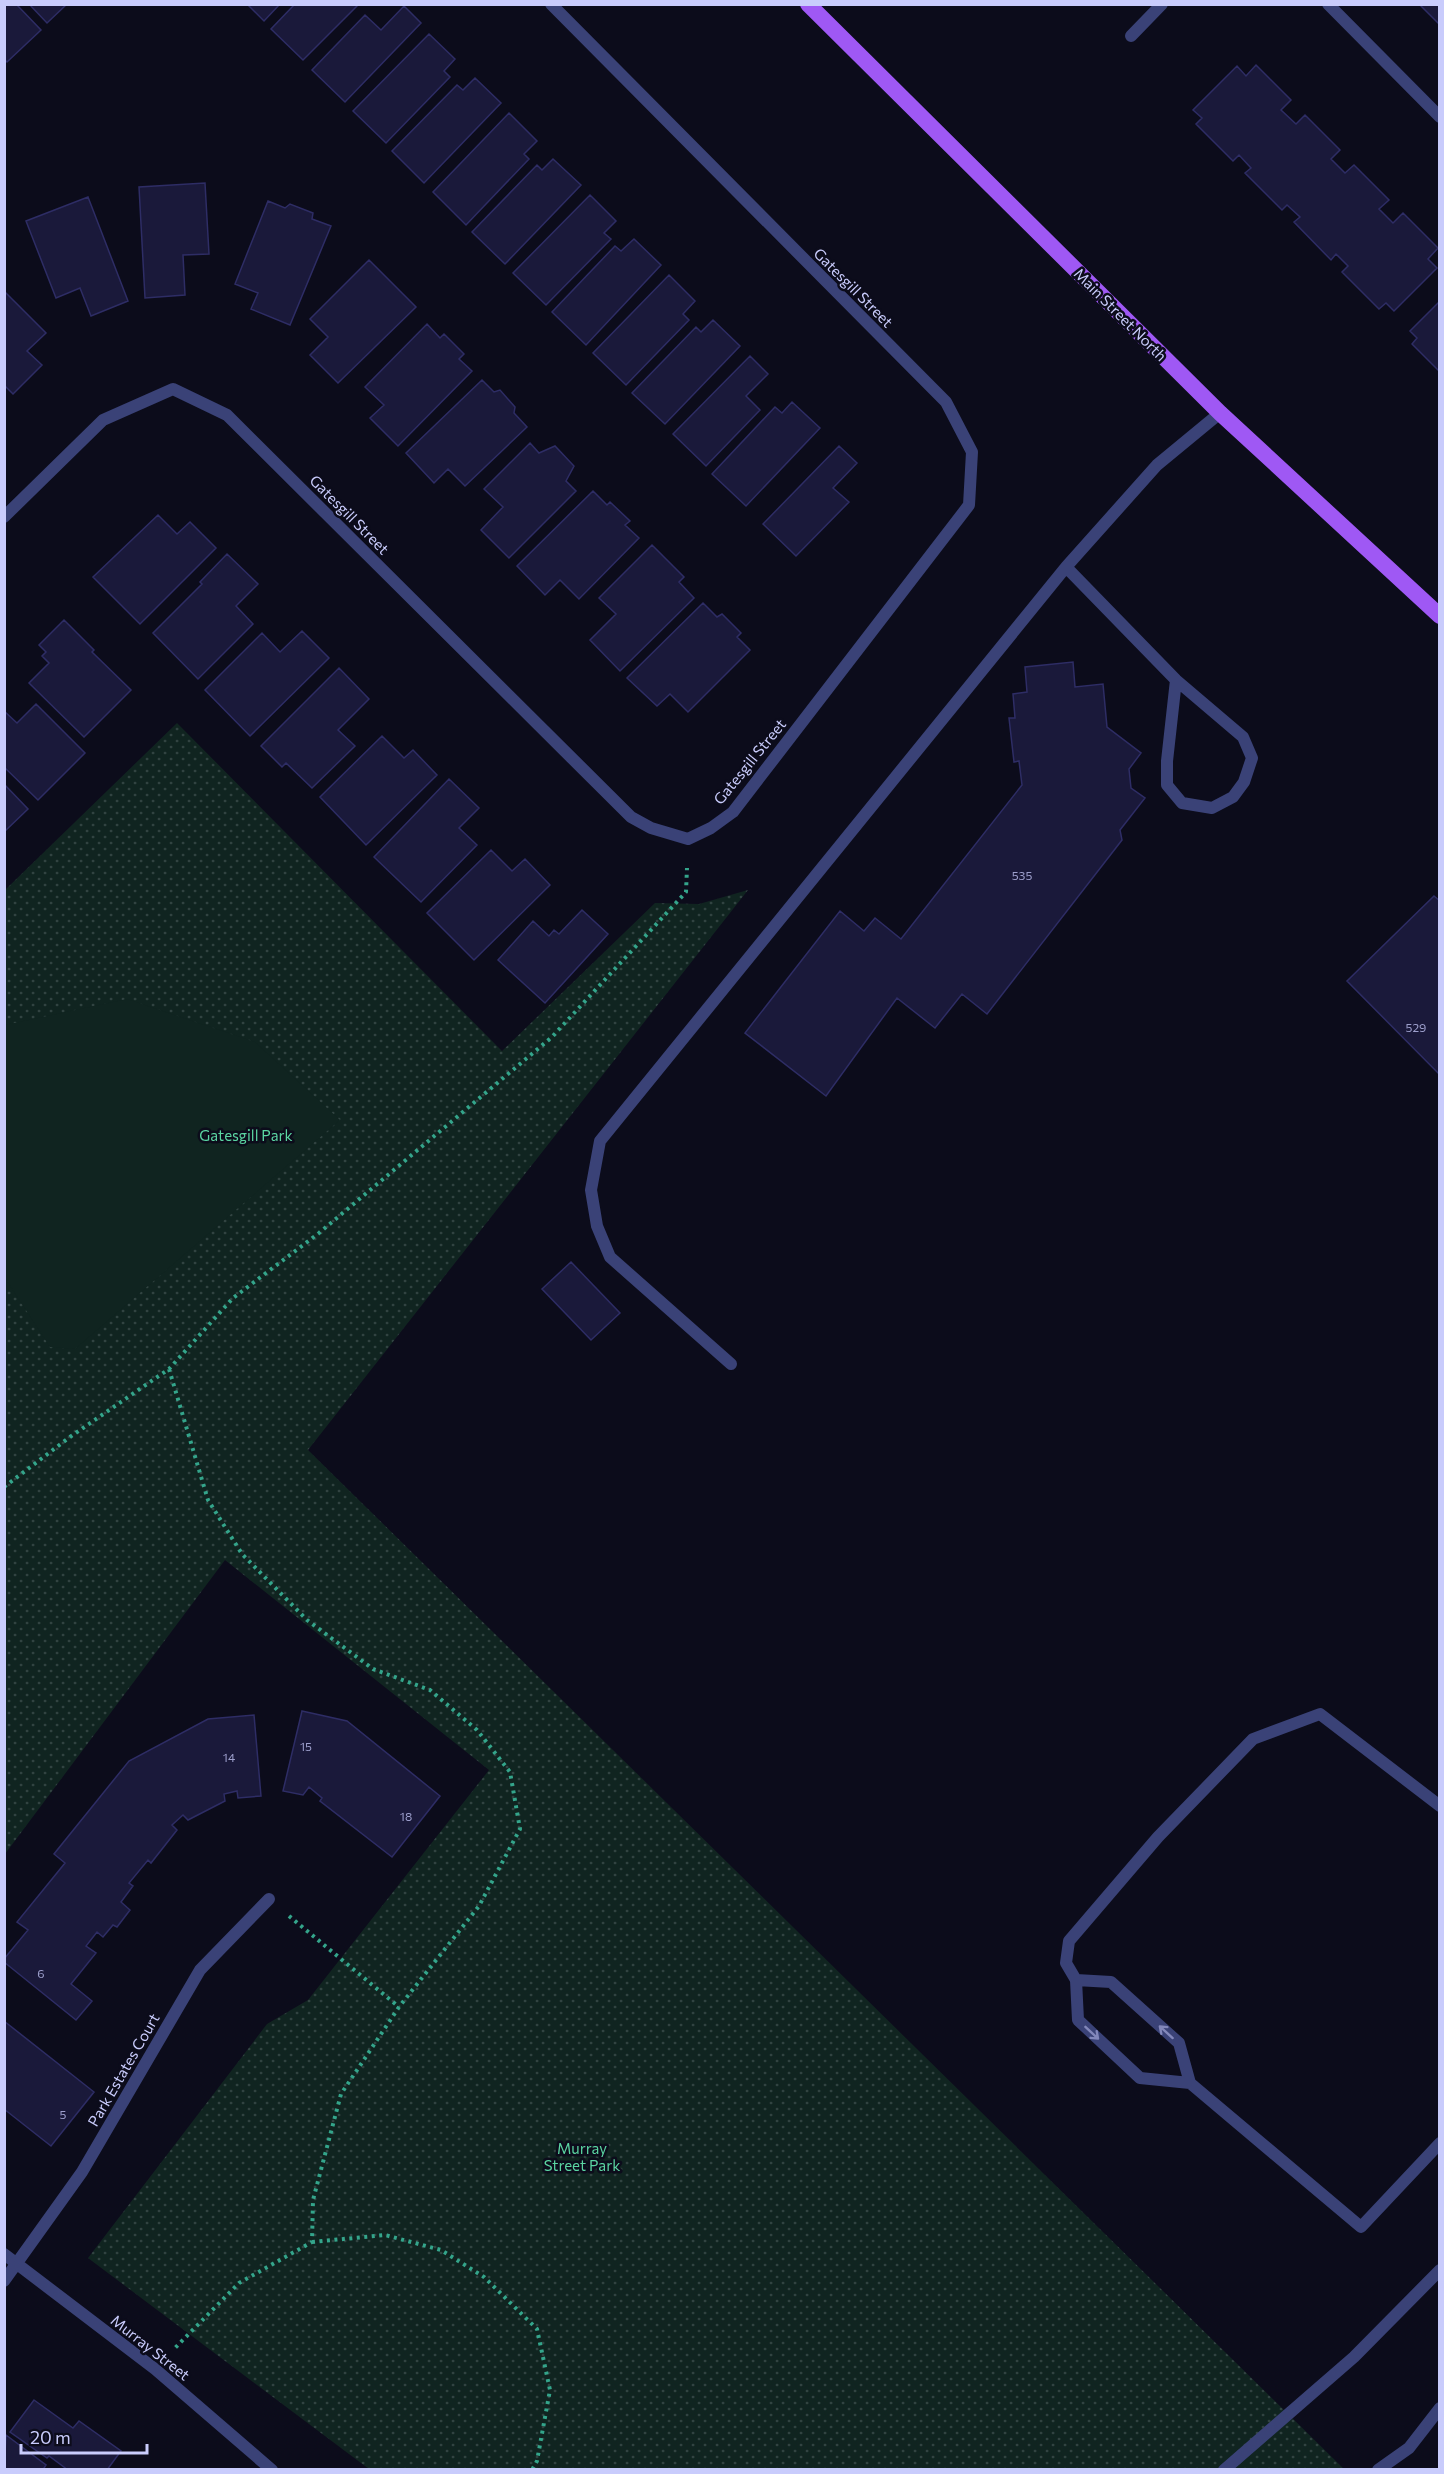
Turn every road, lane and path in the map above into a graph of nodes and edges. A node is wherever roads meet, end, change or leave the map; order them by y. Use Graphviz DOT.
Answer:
graph roads {
  1 [pos="551,4"];
  2 [pos="808,4"];
  3 [pos="1162,4"];
  4 [pos="1328,4"];
  5 [pos="1131,36"];
  6 [pos="1440,117"];
  7 [pos="1220,413"];
  8 [pos="4,517"];
  9 [pos="1065,567"];
  10 [pos="1440,616"];
  11 [pos="1176,680"];
  12 [pos="688,839"];
  13 [pos="731,1364"];
  14 [pos="170,1368"];
  15 [pos="4,1486"];
  16 [pos="1440,1806"];
  17 [pos="269,1899"];
  18 [pos="1076,1980"];
  19 [pos="399,2007"];
  20 [pos="1190,2083"];
  21 [pos="1440,2143"];
  22 [pos="312,2242"];
  23 [pos="4,2254"];
  24 [pos="17,2265"];
  25 [pos="1440,2270"];
  26 [pos="4,2281"];
  27 [pos="155,2369"];
  28 [pos="1440,2408"];
  29 [pos="272,2469"];
  30 [pos="532,2469"];
  31 [pos="1224,2469"];
  32 [pos="1378,2469"];
  1 -- 12 [label="street, Gatesgill Street"];
  2 -- 7 [label="main road, Main Street North"];
  3 -- 5 [label="street"];
  4 -- 6 [label="street"];
  7 -- 9 [label="street"];
  7 -- 10 [label="main road, Main Street North"];
  8 -- 12 [label="street, Gatesgill Street"];
  9 -- 11 [label="street"];
  9 -- 13 [label="street"];
  11 -- 11 [label="street"];
  12 -- 14 [label="path"];
  14 -- 15 [label="path"];
  14 -- 19 [label="path"];
  16 -- 18 [label="street"];
  17 -- 19 [label="path"];
  17 -- 24 [label="street, Park Estates Court"];
  20 -- 18 [label="street, one-way"];
  18 -- 20 [label="street, one-way"];
  19 -- 22 [label="path"];
  20 -- 21 [label="street"];
  22 -- 27 [label="path"];
  22 -- 30 [label="path"];
  23 -- 24 [label="street, Murray Street"];
  24 -- 26 [label="street, Park Estates Court"];
  24 -- 27 [label="street, Murray Street"];
  25 -- 31 [label="street"];
  27 -- 29 [label="street, Murray Street"];
  28 -- 32 [label="street"];
}
